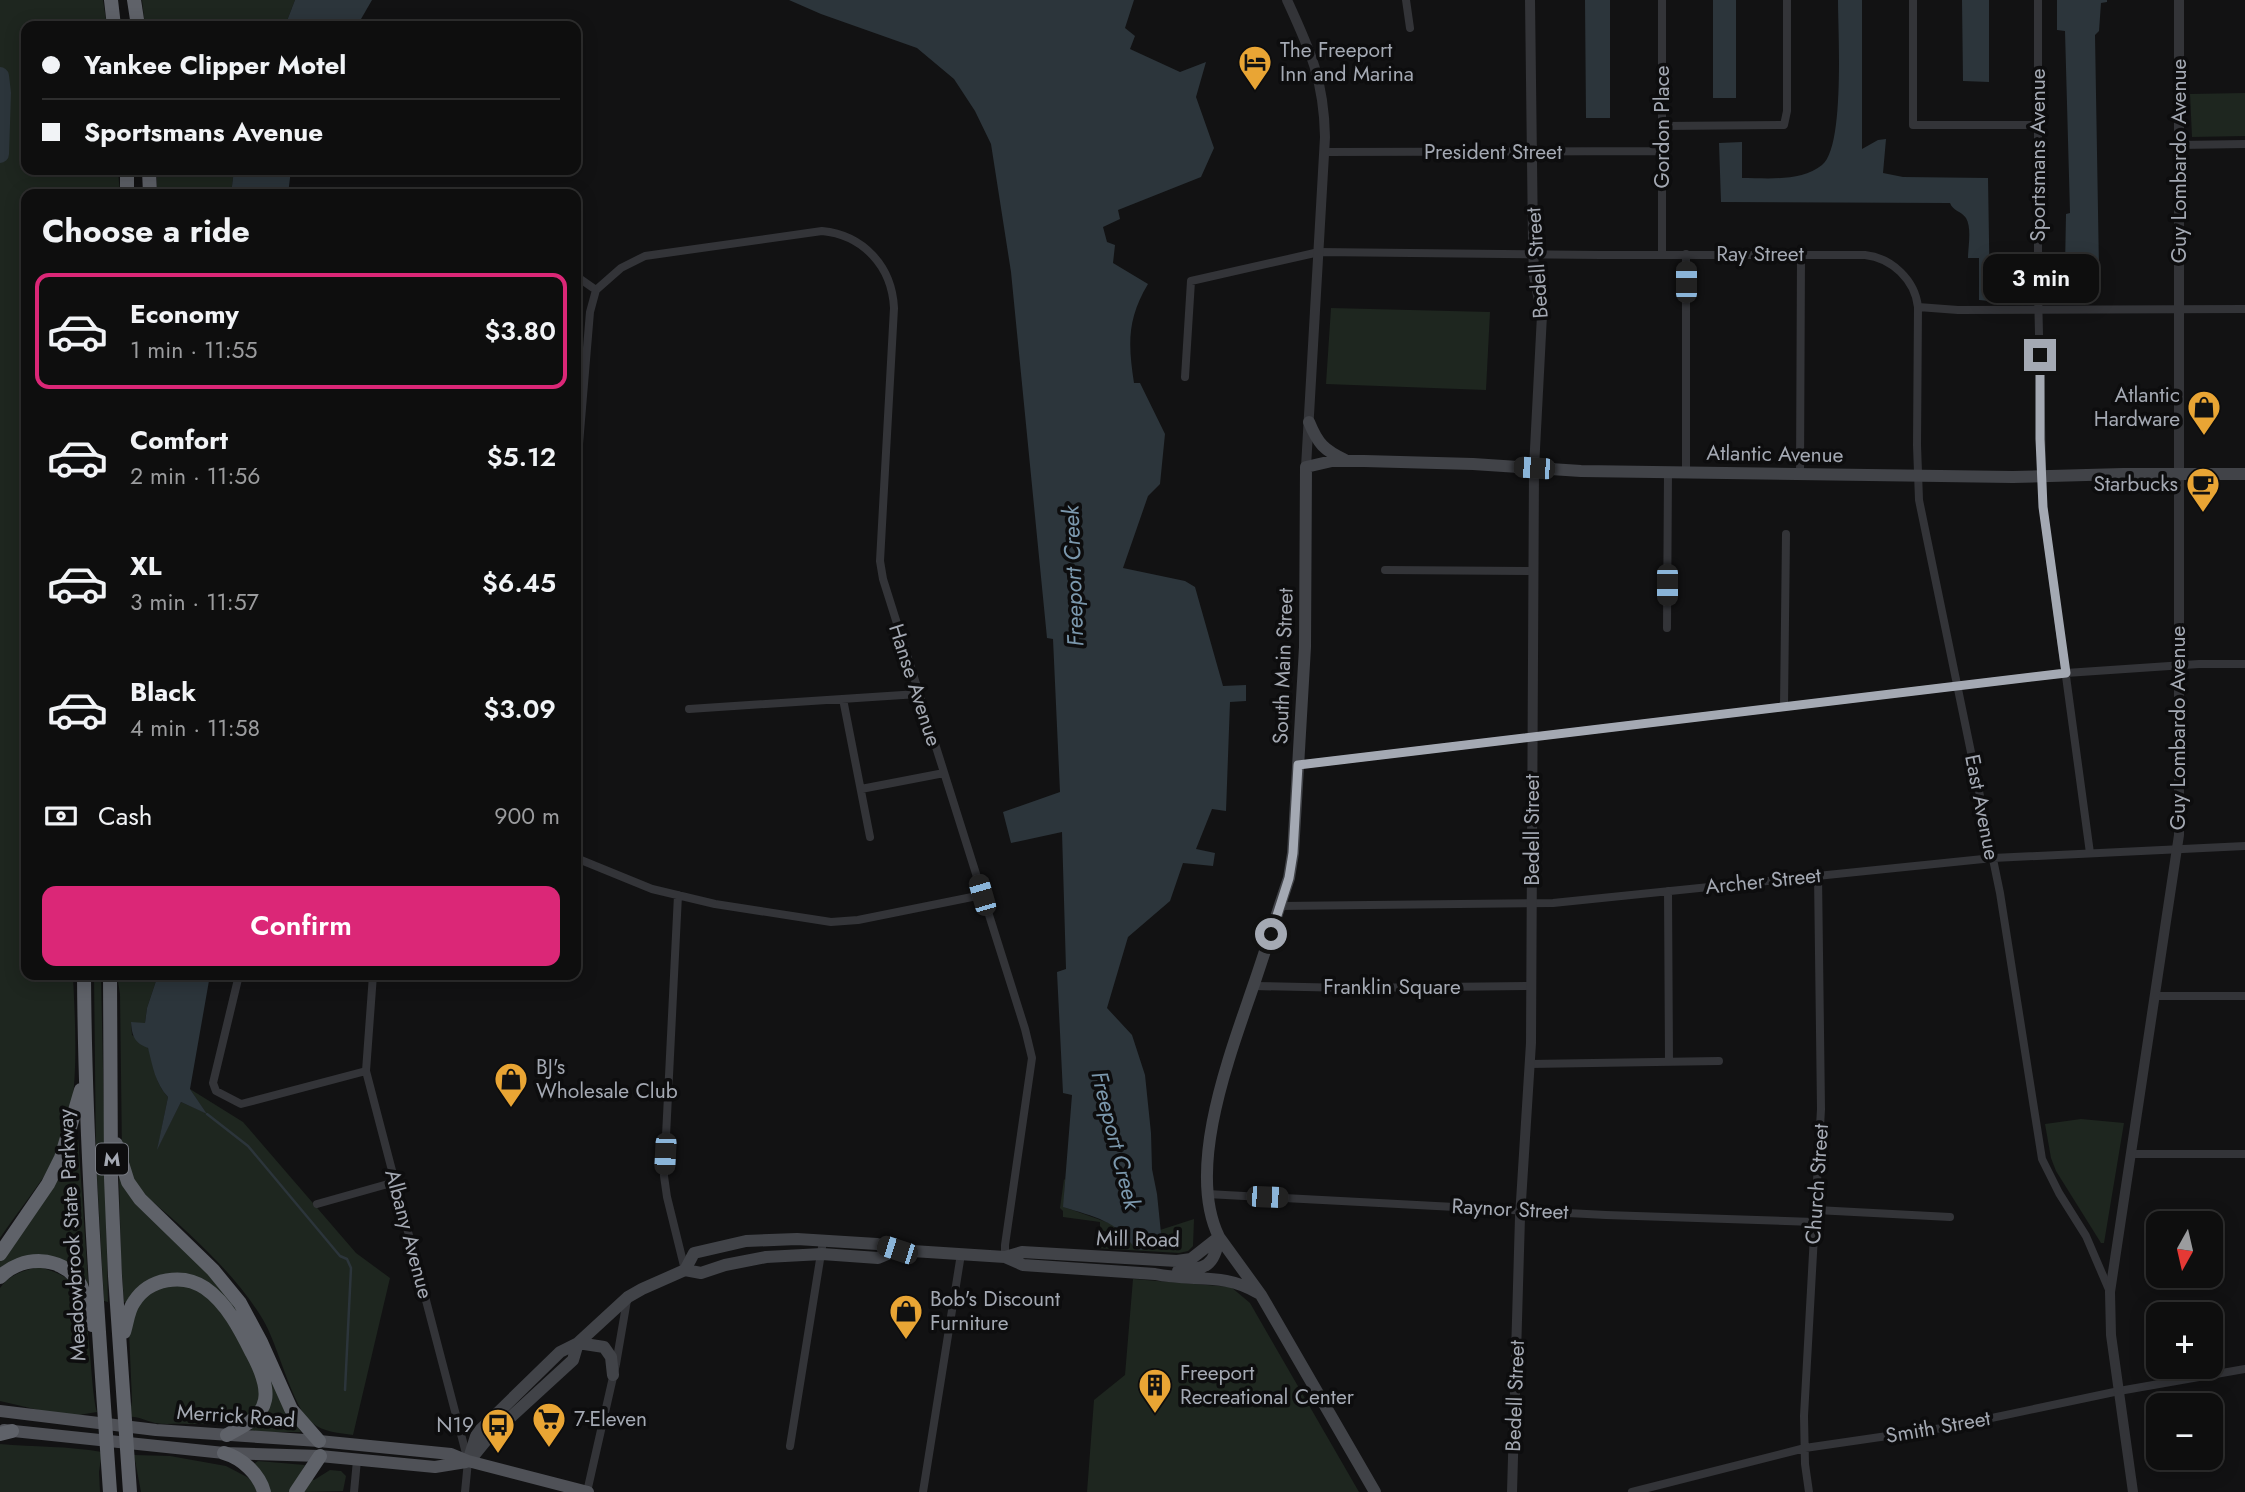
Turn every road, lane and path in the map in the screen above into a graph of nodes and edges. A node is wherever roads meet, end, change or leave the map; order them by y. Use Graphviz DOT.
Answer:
graph roads {
  1 [pos="111,0"];
  2 [pos="134,0"];
  3 [pos="1287,0"];
  4 [pos="1406,0"];
  5 [pos="1530,0"];
  6 [pos="1662,0"];
  7 [pos="1787,0"];
  8 [pos="1913,0"];
  9 [pos="2038,0"];
  10 [pos="2179,0"];
  11 [pos="113,21"];
  12 [pos="137,21"];
  13 [pos="1410,28"];
  14 [pos="2038,125"];
  15 [pos="1662,126"];
  16 [pos="2245,144"];
  17 [pos="2179,145"];
  18 [pos="1662,151"];
  19 [pos="1324,152"];
  20 [pos="1532,152"];
  21 [pos="1319,252"];
  22 [pos="1662,254"];
  23 [pos="1686,254"];
  24 [pos="1534,255"];
  25 [pos="1801,255"];
  26 [pos="581,280"];
  27 [pos="596,290"];
  28 [pos="1918,307"];
  29 [pos="2039,309"];
  30 [pos="2179,309"];
  31 [pos="2245,309"];
  32 [pos="1185,377"];
  33 [pos="581,415"];
  34 [pos="1309,422"];
  35 [pos="1346,461"];
  36 [pos="1306,467"];
  37 [pos="1534,468"];
  38 [pos="1668,472"];
  39 [pos="1686,472"];
  40 [pos="1800,474"];
  41 [pos="2179,474"];
  42 [pos="2245,474"];
  43 [pos="1918,475"];
  44 [pos="2042,476"];
  45 [pos="1786,534"];
  46 [pos="1385,570"];
  47 [pos="1533,572"];
  48 [pos="1667,628"];
  49 [pos="2245,664"];
  50 [pos="2179,665"];
  51 [pos="2066,673"];
  52 [pos="1958,685"];
  53 [pos="918,694"];
  54 [pos="843,699"];
  55 [pos="1784,706"];
  56 [pos="689,709"];
  57 [pos="1532,736"];
  58 [pos="1298,765"];
  59 [pos="943,773"];
  60 [pos="861,789"];
  61 [pos="870,837"];
  62 [pos="2245,846"];
  63 [pos="2176,849"];
  64 [pos="2090,853"];
  65 [pos="1993,858"];
  66 [pos="581,860"];
  67 [pos="1818,875"];
  68 [pos="1668,891"];
  69 [pos="678,895"];
  70 [pos="982,895"];
  71 [pos="1531,903"];
  72 [pos="1280,906"];
  73 [pos="84,980"];
  74 [pos="110,980"];
  75 [pos="238,980"];
  76 [pos="373,980"];
  77 [pos="1254,986"];
  78 [pos="1531,986"];
  79 [pos="2154,996"];
  80 [pos="2245,996"];
  81 [pos="1719,1061"];
  82 [pos="1670,1062"];
  83 [pos="1530,1064"];
  84 [pos="366,1071"];
  85 [pos="85,1075"];
  86 [pos="112,1134"];
  87 [pos="2131,1154"];
  88 [pos="2245,1154"];
  89 [pos="395,1182"];
  90 [pos="1208,1194"];
  91 [pos="317,1204"];
  92 [pos="1520,1209"];
  93 [pos="1816,1210"];
  94 [pos="1950,1217"];
  95 [pos="1814,1222"];
  96 [pos="1219,1237"];
  97 [pos="822,1247"];
  98 [pos="0,1254"];
  99 [pos="961,1254"];
  100 [pos="1005,1257"];
  101 [pos="685,1270"];
  102 [pos="1155,1273"];
  103 [pos="0,1277"];
  104 [pos="2110,1292"];
  105 [pos="1261,1295"];
  106 [pos="628,1297"];
  107 [pos="578,1343"];
  108 [pos="121,1344"];
  109 [pos="100,1354"];
  110 [pos="2245,1369"];
  111 [pos="613,1375"];
  112 [pos="2119,1391"];
  113 [pos="0,1411"];
  114 [pos="4,1432"];
  115 [pos="227,1435"];
  116 [pos="790,1446"];
  117 [pos="1805,1448"];
  118 [pos="319,1449"];
  119 [pos="224,1453"];
  120 [pos="357,1460"];
  121 [pos="468,1461"];
  122 [pos="110,1492"];
  123 [pos="130,1492"];
  124 [pos="264,1492"];
  125 [pos="296,1492"];
  126 [pos="354,1492"];
  127 [pos="465,1492"];
  128 [pos="588,1492"];
  129 [pos="923,1492"];
  130 [pos="1375,1492"];
  131 [pos="1512,1492"];
  132 [pos="1632,1492"];
  133 [pos="1809,1492"];
  134 [pos="2133,1492"];
  1 -- 11 [label="highway"];
  2 -- 12 [label="highway"];
  3 -- 19 [label="street, South Main Street"];
  4 -- 13 [label="street"];
  5 -- 20 [label="street, Bedell Street"];
  6 -- 15 [label="street, Gordon Place"];
  7 -- 15 [label="street"];
  8 -- 14 [label="street"];
  9 -- 14 [label="street, Sportsmans Avenue"];
  10 -- 17 [label="street, Guy Lombardo Avenue"];
  14 -- 29 [label="street, Sportsmans Avenue"];
  15 -- 18 [label="street, Gordon Place"];
  16 -- 17 [label="street"];
  17 -- 30 [label="street, Guy Lombardo Avenue"];
  18 -- 20 [label="street, President Street"];
  18 -- 22 [label="street, Gordon Place"];
  19 -- 20 [label="street, President Street"];
  19 -- 21 [label="street, South Main Street"];
  20 -- 24 [label="street, Bedell Street"];
  21 -- 24 [label="street, Ray Street"];
  21 -- 32 [label="street, Ray Street"];
  21 -- 34 [label="street, South Main Street"];
  22 -- 23 [label="street, Ray Street"];
  22 -- 24 [label="street, Ray Street"];
  23 -- 25 [label="street, Ray Street"];
  23 -- 39 [label="street"];
  24 -- 37 [label="street, Bedell Street"];
  25 -- 28 [label="street, Ray Street"];
  25 -- 40 [label="street"];
  26 -- 27 [label="street"];
  27 -- 33 [label="street"];
  27 -- 53 [label="street, Hanse Avenue"];
  28 -- 29 [label="street"];
  28 -- 43 [label="street, East Avenue"];
  29 -- 30 [label="street"];
  29 -- 44 [label="street, Sportsmans Avenue"];
  30 -- 31 [label="street"];
  30 -- 41 [label="street, Guy Lombardo Avenue"];
  34 -- 35 [label="main road"];
  34 -- 36 [label="street, South Main Street"];
  35 -- 36 [label="main road, Atlantic Avenue"];
  35 -- 37 [label="main road, Atlantic Avenue"];
  36 -- 58 [label="main road, South Main Street"];
  37 -- 38 [label="main road, Atlantic Avenue"];
  37 -- 47 [label="street, Bedell Street"];
  38 -- 39 [label="main road, Atlantic Avenue"];
  38 -- 48 [label="street"];
  39 -- 40 [label="main road, Atlantic Avenue"];
  40 -- 43 [label="main road, Atlantic Avenue"];
  41 -- 42 [label="main road, Atlantic Avenue"];
  41 -- 44 [label="main road, Atlantic Avenue"];
  41 -- 50 [label="street, Guy Lombardo Avenue"];
  43 -- 44 [label="main road, Atlantic Avenue"];
  43 -- 52 [label="street, East Avenue"];
  44 -- 51 [label="street, Sportsmans Avenue"];
  45 -- 55 [label="street"];
  46 -- 47 [label="street"];
  47 -- 57 [label="street, Bedell Street"];
  49 -- 50 [label="street"];
  50 -- 51 [label="street"];
  50 -- 63 [label="street, Guy Lombardo Avenue"];
  51 -- 52 [label="street"];
  51 -- 64 [label="street, Sportsmans Avenue"];
  52 -- 55 [label="street"];
  52 -- 65 [label="street, East Avenue"];
  53 -- 54 [label="street"];
  53 -- 59 [label="street, Hanse Avenue"];
  54 -- 56 [label="street"];
  54 -- 60 [label="street"];
  55 -- 57 [label="street"];
  57 -- 58 [label="street"];
  57 -- 71 [label="street, Bedell Street"];
  58 -- 72 [label="main road, South Main Street"];
  59 -- 60 [label="street"];
  59 -- 70 [label="street, Hanse Avenue"];
  60 -- 61 [label="street"];
  62 -- 63 [label="street, Archer Street"];
  63 -- 64 [label="street, Archer Street"];
  63 -- 79 [label="street, Guy Lombardo Avenue"];
  64 -- 65 [label="street, Archer Street"];
  65 -- 67 [label="street, Archer Street"];
  65 -- 104 [label="street, East Avenue"];
  66 -- 69 [label="street"];
  67 -- 68 [label="street, Archer Street"];
  67 -- 93 [label="street, Church Street"];
  68 -- 71 [label="street, Archer Street"];
  68 -- 82 [label="street"];
  69 -- 70 [label="street"];
  69 -- 101 [label="street"];
  70 -- 100 [label="street, Hanse Avenue"];
  71 -- 72 [label="street, Archer Street"];
  71 -- 78 [label="street, Bedell Street"];
  72 -- 77 [label="main road, South Main Street"];
  73 -- 85 [label="highway, Meadowbrook State Parkway / M"];
  74 -- 86 [label="highway, Meadowbrook State Parkway / M"];
  75 -- 84 [label="street"];
  76 -- 84 [label="street, Albany Avenue"];
  77 -- 78 [label="street, Franklin Square"];
  77 -- 90 [label="main road, South Main Street"];
  78 -- 83 [label="street, Bedell Street"];
  79 -- 80 [label="street"];
  79 -- 87 [label="street, Guy Lombardo Avenue"];
  81 -- 82 [label="street"];
  82 -- 83 [label="street"];
  83 -- 92 [label="street, Bedell Street"];
  84 -- 89 [label="street, Albany Avenue"];
  85 -- 98 [label="highway"];
  85 -- 109 [label="highway, Meadowbrook State Parkway / M"];
  86 -- 108 [label="highway, Meadowbrook State Parkway / M"];
  86 -- 118 [label="highway"];
  87 -- 88 [label="street"];
  87 -- 104 [label="street, Guy Lombardo Avenue"];
  89 -- 91 [label="street"];
  89 -- 121 [label="street, Albany Avenue"];
  90 -- 92 [label="street, Raynor Street"];
  90 -- 96 [label="main road, South Main Street"];
  92 -- 95 [label="street, Raynor Street"];
  92 -- 131 [label="street, Bedell Street"];
  93 -- 94 [label="street"];
  93 -- 95 [label="street, Church Street"];
  95 -- 117 [label="street, Church Street"];
  96 -- 100 [label="main road, Mill Road"];
  96 -- 102 [label="main road, Mill Road"];
  96 -- 105 [label="main road, South Main Street"];
  97 -- 99 [label="main road, Mill Road"];
  97 -- 101 [label="main road, Mill Road"];
  97 -- 101 [label="main road, Mill Road"];
  97 -- 116 [label="street"];
  99 -- 100 [label="main road, Mill Road"];
  99 -- 129 [label="street"];
  100 -- 102 [label="main road, Mill Road"];
  101 -- 106 [label="main road, Mill Road"];
  102 -- 105 [label="main road, Mill Road"];
  103 -- 109 [label="highway"];
  104 -- 112 [label="street, Guy Lombardo Avenue"];
  105 -- 130 [label="main road, South Main Street"];
  106 -- 107 [label="main road, Mill Road"];
  106 -- 111 [label="street"];
  107 -- 111 [label="main road"];
  107 -- 121 [label="main road, Mill Road"];
  108 -- 115 [label="highway"];
  108 -- 123 [label="highway, Meadowbrook State Parkway / M"];
  109 -- 122 [label="highway, Meadowbrook State Parkway / M"];
  110 -- 112 [label="street, Smith Street"];
  111 -- 128 [label="street"];
  112 -- 117 [label="street, Smith Street"];
  112 -- 134 [label="street, Guy Lombardo Avenue"];
  113 -- 115 [label="main road, Merrick Road"];
  114 -- 119 [label="main road, Merrick Road"];
  115 -- 118 [label="main road, Merrick Road"];
  117 -- 132 [label="street, Smith Street"];
  117 -- 133 [label="street, Church Street"];
  118 -- 119 [label="main road, Merrick Road"];
  118 -- 120 [label="main road, Merrick Road"];
  118 -- 121 [label="main road, Merrick Road"];
  118 -- 125 [label="highway"];
  119 -- 124 [label="highway"];
  120 -- 121 [label="main road, Merrick Road"];
  120 -- 126 [label="street"];
  121 -- 127 [label="street, Albany Avenue"];
  121 -- 128 [label="main road, Merrick Road"];
}
